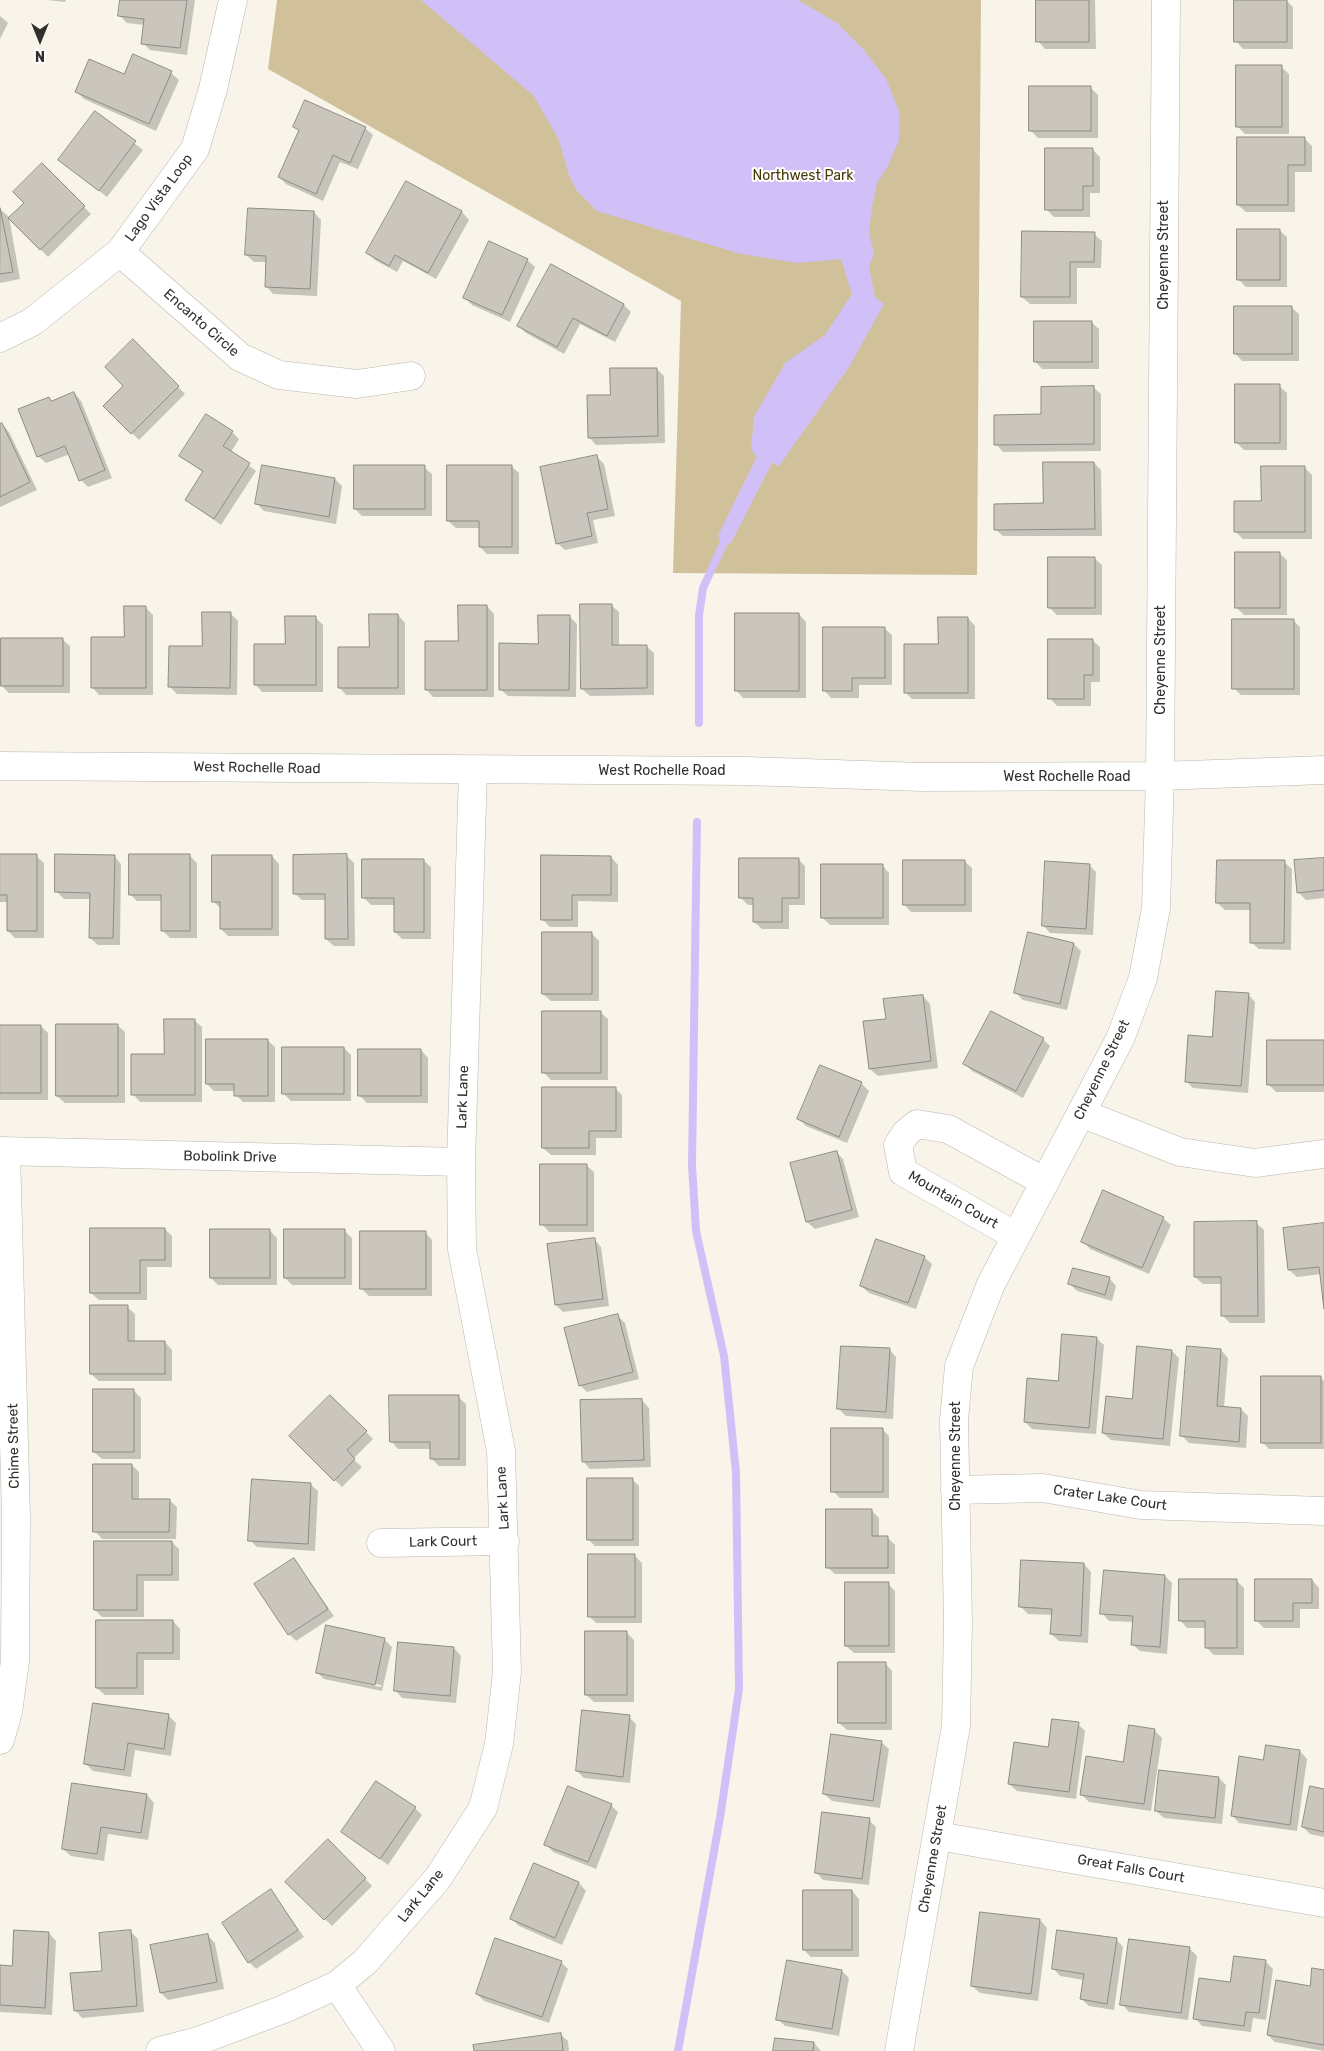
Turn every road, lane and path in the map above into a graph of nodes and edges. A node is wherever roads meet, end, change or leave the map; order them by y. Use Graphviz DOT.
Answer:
graph roads {
  1 [pos="233,0"];
  2 [pos="1166,0"];
  3 [pos="120,252"];
  4 [pos="0,338"];
  5 [pos="411,376"];
  6 [pos="0,766"];
  7 [pos="473,770"];
  8 [pos="1324,770"];
  9 [pos="1160,776"];
  10 [pos="1081,1114"];
  11 [pos="3,1151"];
  12 [pos="1324,1154"];
  13 [pos="461,1162"];
  14 [pos="1045,1182"];
  15 [pos="1016,1236"];
  16 [pos="955,1490"];
  17 [pos="1324,1511"];
  18 [pos="8,1516"];
  19 [pos="505,1541"];
  20 [pos="381,1543"];
  21 [pos="0,1740"];
  22 [pos="938,1836"];
  23 [pos="1324,1903"];
  24 [pos="337,1986"];
  25 [pos="160,2051"];
  26 [pos="381,2051"];
  27 [pos="899,2051"];
  1 -- 3 [label="street, Lago Vista Loop"];
  2 -- 9 [label="street, Cheyenne Street"];
  3 -- 4 [label="street, Lago Vista Loop"];
  3 -- 5 [label="street, Encanto Circle"];
  6 -- 7 [label="street, West Rochelle Road"];
  7 -- 9 [label="street, West Rochelle Road"];
  7 -- 13 [label="street, Lark Lane"];
  8 -- 9 [label="street, West Rochelle Road"];
  9 -- 10 [label="street, Cheyenne Street"];
  10 -- 12 [label="street"];
  10 -- 14 [label="street, Cheyenne Street"];
  11 -- 13 [label="street, Bobolink Drive"];
  11 -- 18 [label="street, Chime Street"];
  13 -- 19 [label="street, Lark Lane"];
  14 -- 15 [label="street, Cheyenne Street"];
  14 -- 15 [label="street, Mountain Court"];
  15 -- 16 [label="street, Cheyenne Street"];
  16 -- 17 [label="street, Crater Lake Court"];
  16 -- 22 [label="street, Cheyenne Street"];
  18 -- 21 [label="street, Chime Street"];
  19 -- 20 [label="street, Lark Court"];
  19 -- 24 [label="street, Lark Lane"];
  22 -- 23 [label="street, Great Falls Court"];
  22 -- 27 [label="street, Cheyenne Street"];
  24 -- 25 [label="street, Lark Lane"];
  24 -- 26 [label="street"];
}
